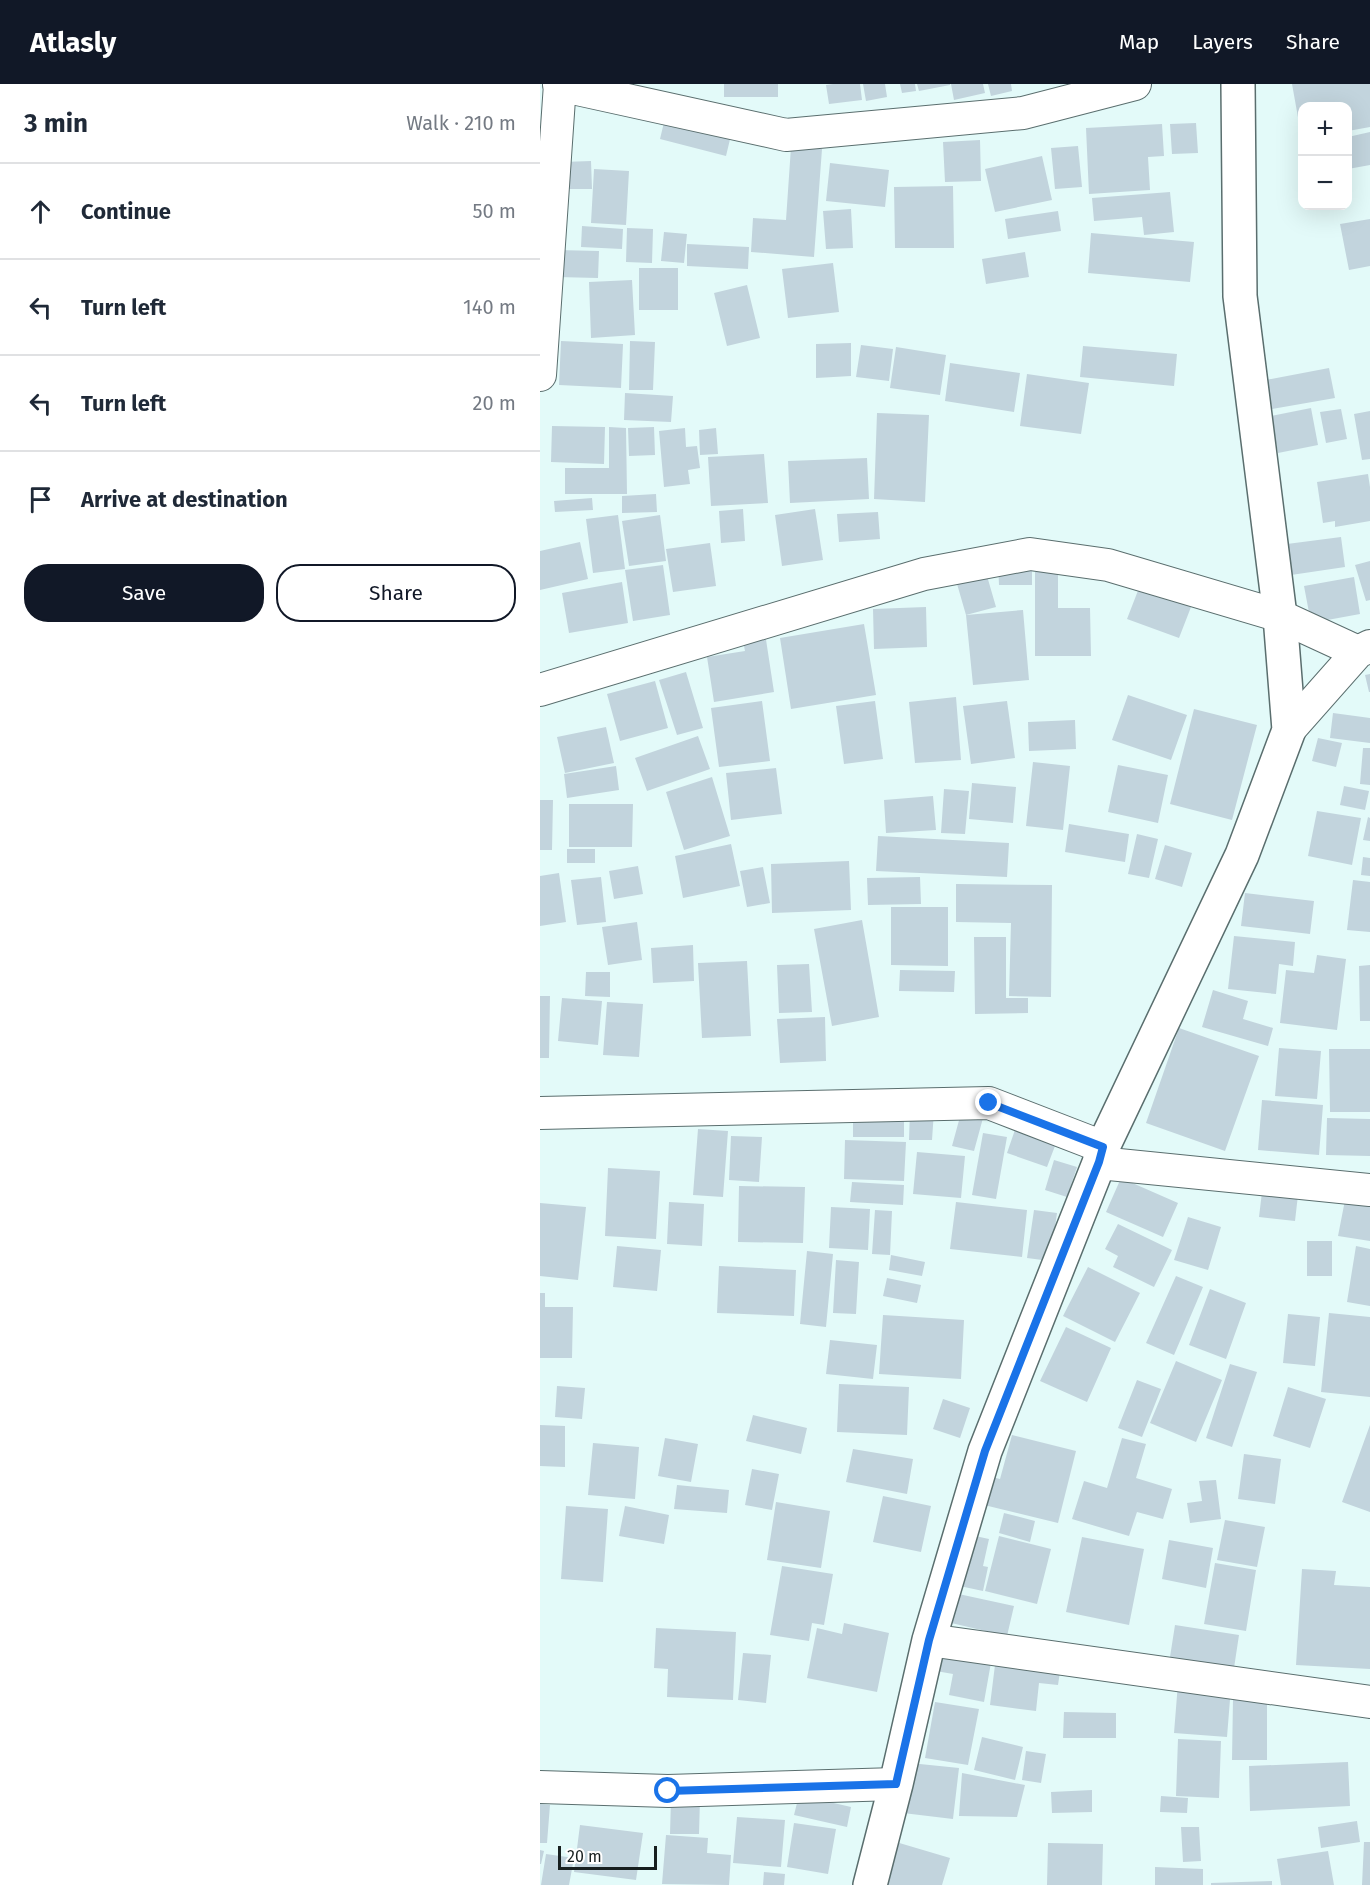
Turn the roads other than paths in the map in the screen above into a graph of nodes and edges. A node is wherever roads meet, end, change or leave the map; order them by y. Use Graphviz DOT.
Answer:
graph roads {
  1 [pos="560,84"];
  2 [pos="1135,84"];
  3 [pos="1238,84"];
  4 [pos="540,375"];
  5 [pos="1280,616"];
  6 [pos="1364,649"];
  7 [pos="540,690"];
  8 [pos="1289,730"];
  9 [pos="540,1113"];
  10 [pos="1101,1155"];
  11 [pos="1370,1190"];
  12 [pos="929,1640"];
  13 [pos="1370,1702"];
  14 [pos="896,1784"];
  15 [pos="540,1787"];
  16 [pos="870,1885"];
  1 -- 2 [label="street"];
  1 -- 4 [label="street"];
  3 -- 5 [label="street"];
  5 -- 6 [label="street"];
  5 -- 7 [label="street"];
  5 -- 8 [label="street"];
  6 -- 8 [label="street"];
  8 -- 10 [label="street"];
  9 -- 10 [label="street"];
  10 -- 11 [label="street"];
  10 -- 12 [label="street"];
  12 -- 13 [label="street"];
  12 -- 14 [label="street"];
  14 -- 15 [label="street"];
  14 -- 16 [label="street"];
}
